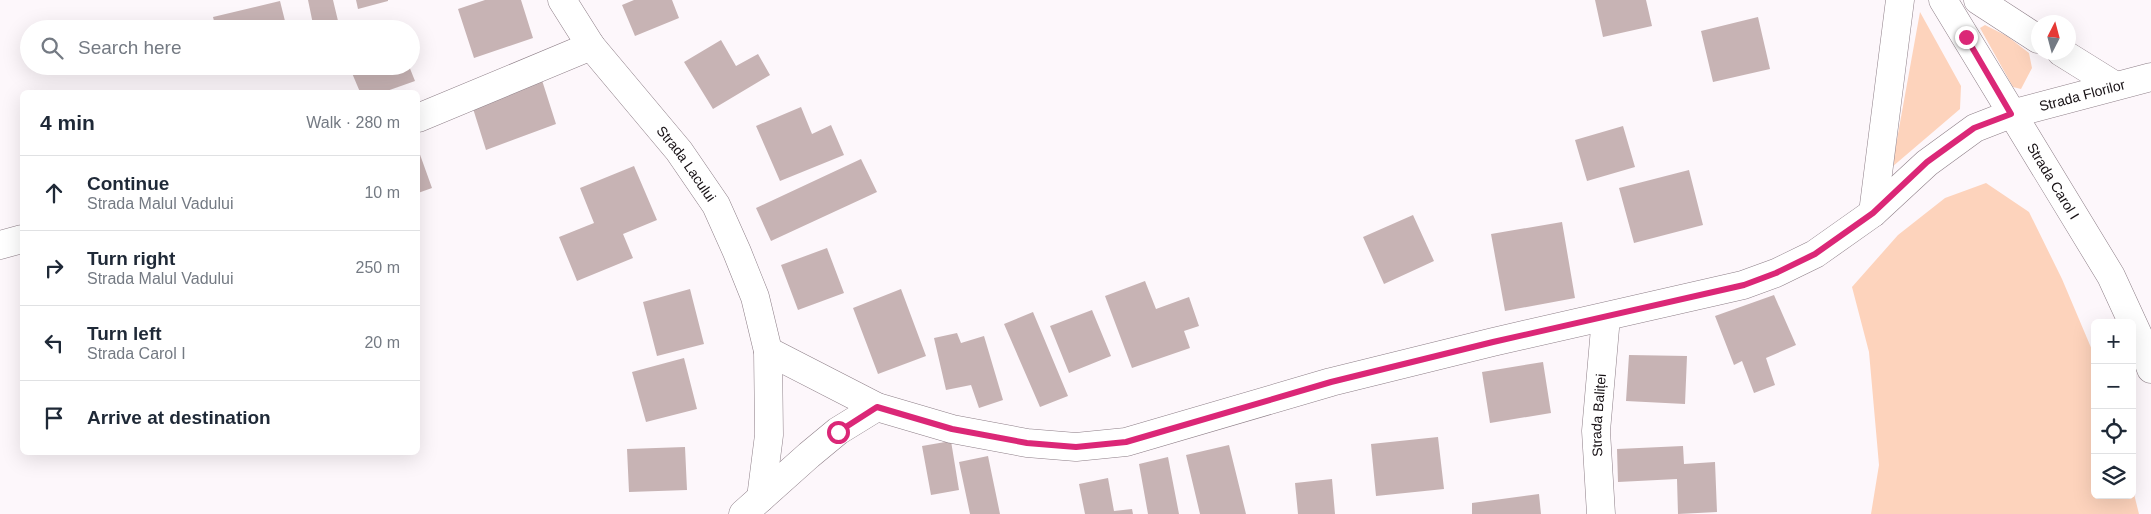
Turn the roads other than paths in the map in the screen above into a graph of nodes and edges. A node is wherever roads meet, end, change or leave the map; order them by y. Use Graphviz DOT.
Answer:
graph roads {
  1 [pos="562,0"];
  2 [pos="1900,0"];
  3 [pos="1943,0"];
  4 [pos="1978,0"];
  5 [pos="2031,34"];
  6 [pos="591,46"];
  7 [pos="2073,60"];
  8 [pos="2151,77"];
  9 [pos="2114,85"];
  10 [pos="2011,114"];
  11 [pos="420,117"];
  12 [pos="1873,213"];
  13 [pos="20,240"];
  14 [pos="0,245"];
  15 [pos="1606,317"];
  16 [pos="768,351"];
  17 [pos="2151,369"];
  18 [pos="877,407"];
  19 [pos="752,506"];
  20 [pos="1601,514"];
  1 -- 6 [label="street, Strada Lacului"];
  2 -- 12 [label="street"];
  3 -- 10 [label="street, Strada Carol I"];
  4 -- 5 [label="street"];
  6 -- 11 [label="street"];
  6 -- 16 [label="street, Strada Lacului"];
  7 -- 9 [label="street"];
  8 -- 9 [label="street, Strada Florilor"];
  9 -- 10 [label="street, Strada Florilor"];
  10 -- 12 [label="street, Strada Florilor"];
  10 -- 17 [label="street, Strada Carol I"];
  12 -- 15 [label="street, Strada Florilor"];
  13 -- 14 [label="street"];
  15 -- 18 [label="street, Strada Florilor"];
  15 -- 20 [label="street, Strada Baliței"];
  16 -- 18 [label="street, Strada Florilor"];
  16 -- 19 [label="street, Strada Lacului"];
  18 -- 19 [label="street"];
}
